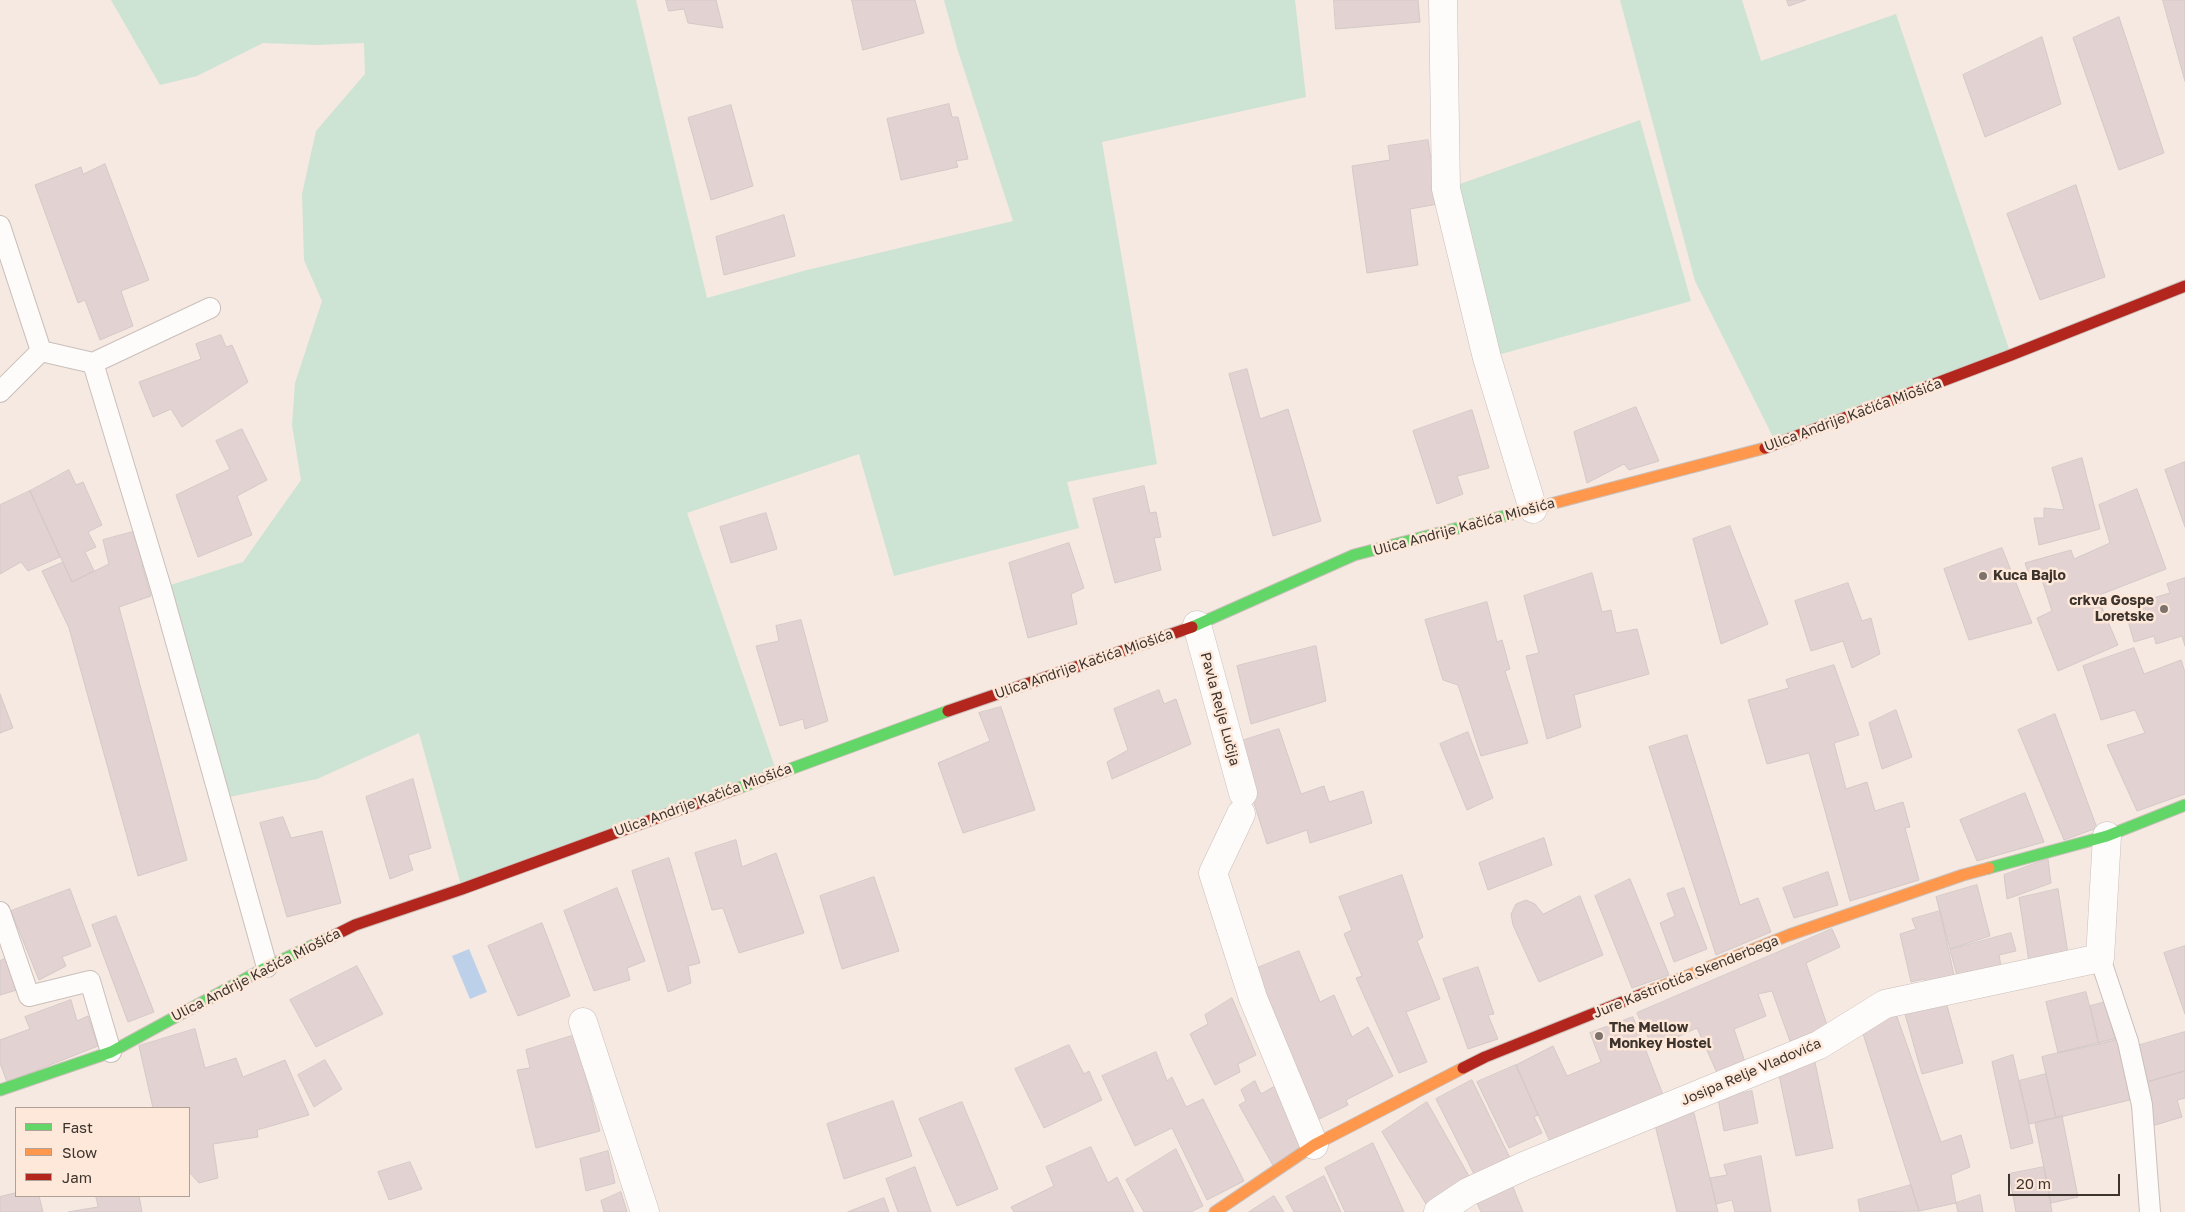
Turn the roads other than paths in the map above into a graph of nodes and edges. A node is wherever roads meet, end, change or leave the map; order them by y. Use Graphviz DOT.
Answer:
graph roads {
  1 [pos="1443,0"];
  2 [pos="0,226"];
  3 [pos="2185,286"];
  4 [pos="210,308"];
  5 [pos="40,351"];
  6 [pos="93,362"];
  7 [pos="0,392"];
  8 [pos="1533,509"];
  9 [pos="1197,625"];
  10 [pos="2185,804"];
  11 [pos="2107,836"];
  12 [pos="0,912"];
  13 [pos="2100,958"];
  14 [pos="266,967"];
  15 [pos="583,1022"];
  16 [pos="111,1052"];
  17 [pos="0,1090"];
  18 [pos="1314,1145"];
  19 [pos="645,1212"];
  20 [pos="1215,1212"];
  21 [pos="1438,1212"];
  22 [pos="2150,1212"];
  1 -- 8 [label="street"];
  2 -- 5 [label="lane"];
  3 -- 8 [label="street, Ulica Andrije Kačića Miošića"];
  4 -- 6 [label="lane"];
  5 -- 6 [label="lane"];
  5 -- 7 [label="lane"];
  6 -- 14 [label="lane"];
  8 -- 9 [label="street, Ulica Andrije Kačića Miošića"];
  9 -- 14 [label="street, Ulica Andrije Kačića Miošića"];
  9 -- 18 [label="street, Pavla Relje Lučija"];
  10 -- 11 [label="street, Jure Kastriotića Skenderbega"];
  11 -- 13 [label="street"];
  11 -- 18 [label="street, Jure Kastriotića Skenderbega"];
  12 -- 16 [label="lane"];
  13 -- 21 [label="street, Josipa Relje Vladovića"];
  13 -- 22 [label="lane"];
  14 -- 16 [label="street, Ulica Andrije Kačića Miošića"];
  15 -- 19 [label="street"];
  16 -- 17 [label="street, Ulica Andrije Kačića Miošića"];
  18 -- 20 [label="street, Jure Kastriotića Skenderbega"];
}
